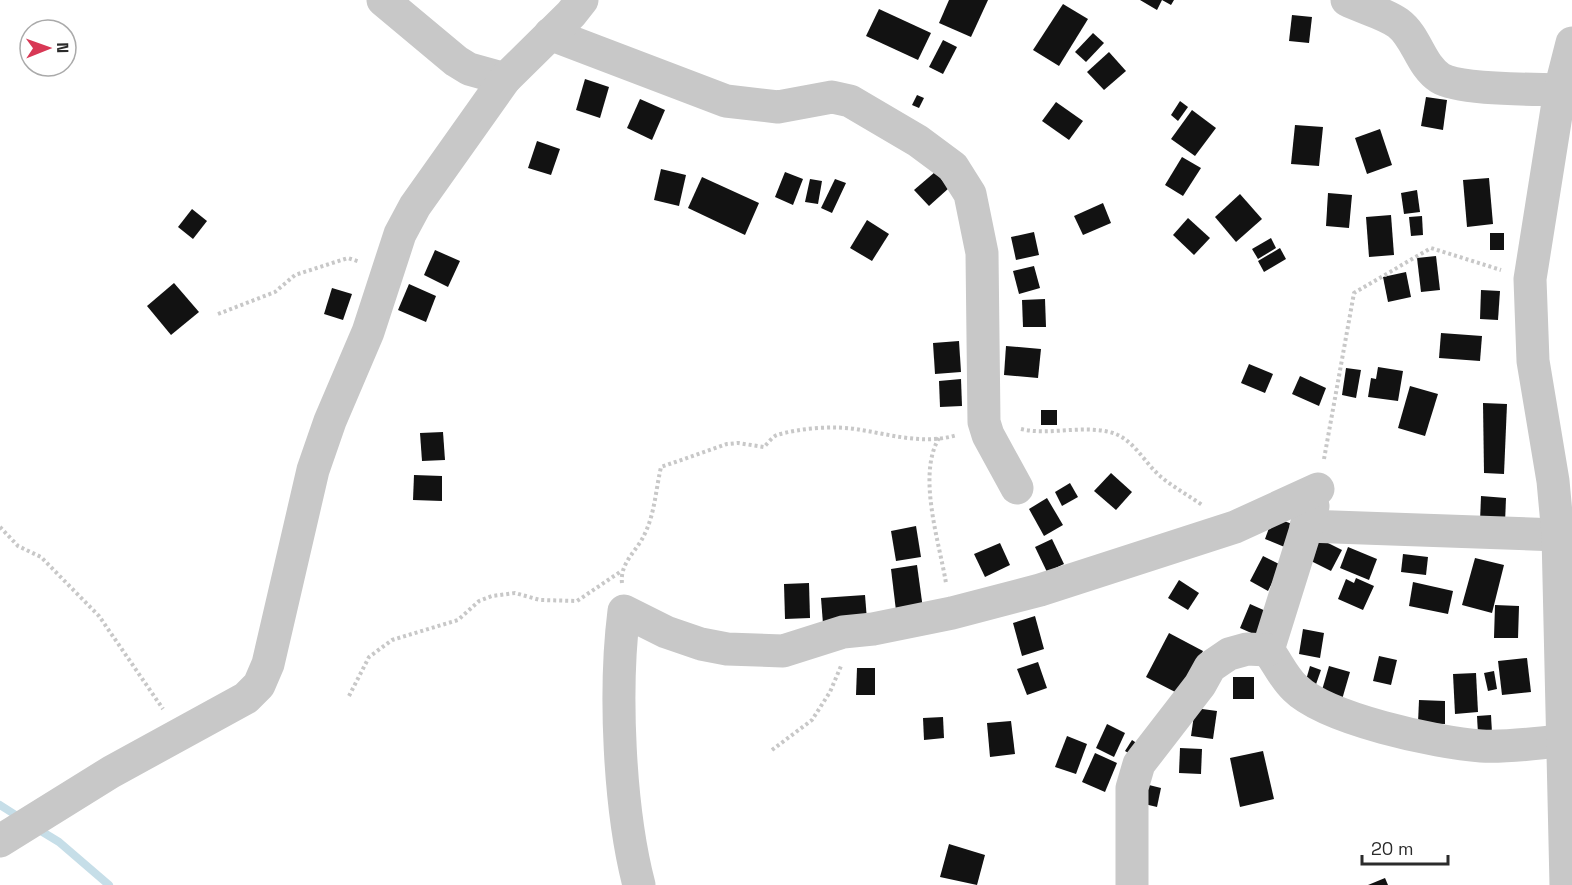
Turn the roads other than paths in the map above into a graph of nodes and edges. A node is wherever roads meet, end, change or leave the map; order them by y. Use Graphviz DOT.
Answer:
graph roads {
  1 [pos="383,0"];
  2 [pos="582,0"];
  3 [pos="1347,0"];
  4 [pos="550,34"];
  5 [pos="1572,43"];
  6 [pos="505,79"];
  7 [pos="1560,90"];
  8 [pos="1562,481"];
  9 [pos="1017,489"];
  10 [pos="1306,526"];
  11 [pos="1558,535"];
  12 [pos="1268,651"];
  13 [pos="1567,741"];
  14 [pos="0,841"];
  15 [pos="639,885"];
  16 [pos="1132,885"];
  17 [pos="1566,885"];
  1 -- 6 [label="street"];
  2 -- 4 [label="street"];
  3 -- 7 [label="street"];
  4 -- 6 [label="street"];
  4 -- 9 [label="street"];
  5 -- 7 [label="street"];
  6 -- 14 [label="street"];
  7 -- 8 [label="street"];
  8 -- 11 [label="street"];
  10 -- 11 [label="street"];
  10 -- 12 [label="street"];
  10 -- 15 [label="street"];
  11 -- 13 [label="street"];
  12 -- 13 [label="street"];
  12 -- 16 [label="street"];
  13 -- 17 [label="street"];
}
